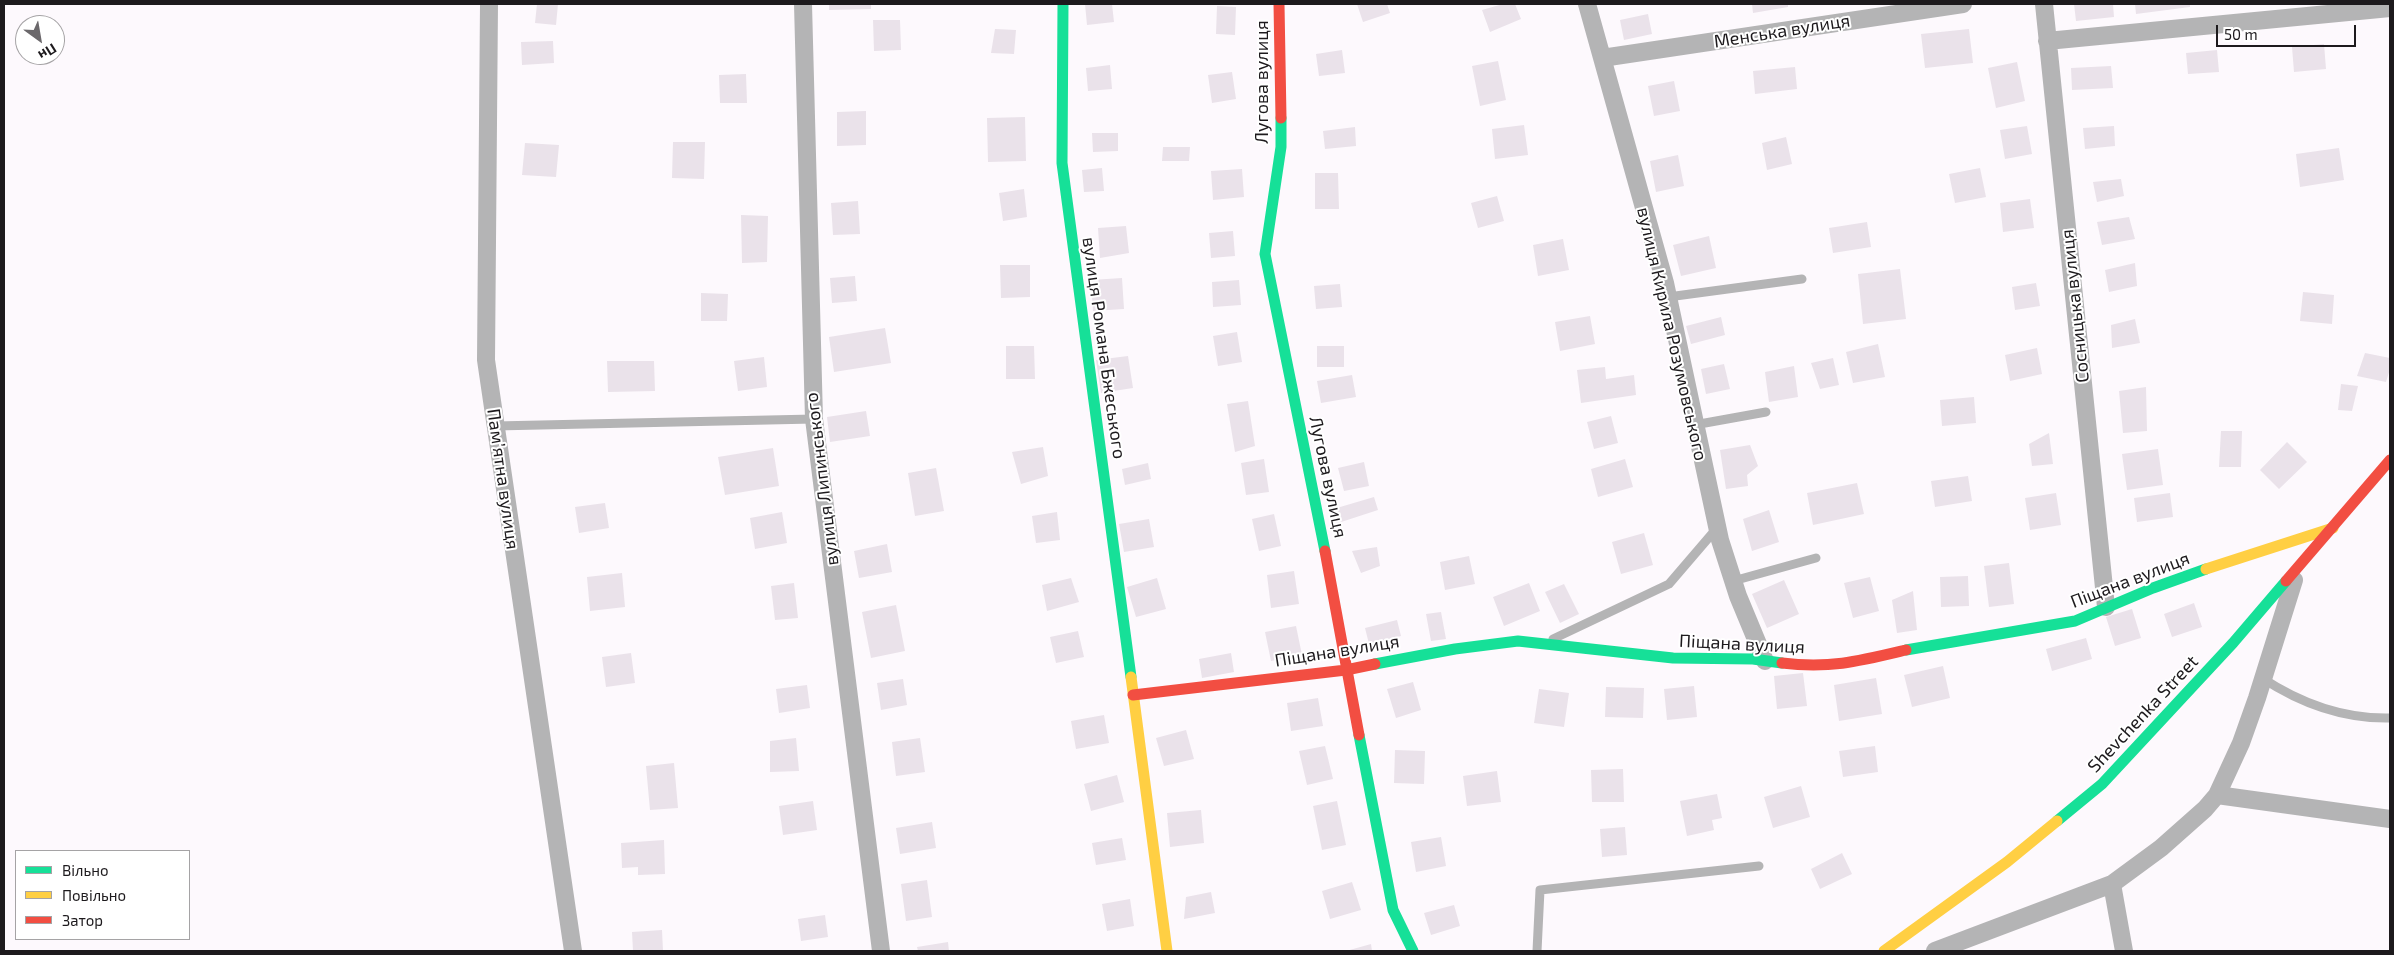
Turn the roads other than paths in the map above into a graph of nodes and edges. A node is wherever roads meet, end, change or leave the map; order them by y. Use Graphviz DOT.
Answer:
graph roads {
  1 [pos="489,4"];
  2 [pos="803,4"];
  3 [pos="1063,4"];
  4 [pos="1279,4"];
  5 [pos="1587,4"];
  6 [pos="1963,4"];
  7 [pos="2044,4"];
  8 [pos="2390,8"];
  9 [pos="2048,41"];
  10 [pos="1602,58"];
  11 [pos="1802,279"];
  12 [pos="1668,297"];
  13 [pos="1766,412"];
  14 [pos="814,419"];
  15 [pos="1694,425"];
  16 [pos="495,426"];
  17 [pos="2390,460"];
  18 [pos="1717,527"];
  19 [pos="2333,528"];
  20 [pos="1816,558"];
  21 [pos="2298,567"];
  22 [pos="1733,581"];
  23 [pos="2106,607"];
  24 [pos="1544,644"];
  25 [pos="1765,661"];
  26 [pos="1346,670"];
  27 [pos="2262,678"];
  28 [pos="1133,695"];
  29 [pos="2390,718"];
  30 [pos="2217,795"];
  31 [pos="2390,819"];
  32 [pos="1759,866"];
  33 [pos="2112,884"];
  34 [pos="573,951"];
  35 [pos="881,951"];
  36 [pos="1167,951"];
  37 [pos="1413,951"];
  38 [pos="1537,951"];
  39 [pos="1884,951"];
  40 [pos="1934,951"];
  41 [pos="2124,951"];
  1 -- 16 [label="street, Памʼятна вулиця"];
  2 -- 14 [label="street, вулиця Липинського"];
  3 -- 28 [label="street, вулиця Романа Бжеського"];
  4 -- 26 [label="street, Лугова вулиця"];
  5 -- 10 [label="street, вулиця Кирила Розумовського"];
  6 -- 10 [label="street, Менська вулиця"];
  7 -- 9 [label="street, Сосницька вулиця"];
  8 -- 9 [label="street"];
  9 -- 23 [label="street, Сосницька вулиця"];
  10 -- 12 [label="street, вулиця Кирила Розумовського"];
  11 -- 12 [label="lane"];
  12 -- 15 [label="street, вулиця Кирила Розумовського"];
  13 -- 15 [label="lane"];
  14 -- 16 [label="lane"];
  14 -- 35 [label="street, вулиця Липинського"];
  15 -- 18 [label="street, вулиця Кирила Розумовського"];
  16 -- 34 [label="street, Памʼятна вулиця"];
  17 -- 19 [label="street, Shevchenka Street"];
  18 -- 22 [label="street, вулиця Кирила Розумовського"];
  18 -- 24 [label="lane"];
  19 -- 21 [label="street, Shevchenka Street"];
  19 -- 23 [label="street, Піщана вулиця"];
  20 -- 22 [label="lane"];
  21 -- 27 [label="street"];
  21 -- 39 [label="street, Shevchenka Street"];
  22 -- 25 [label="street, вулиця Кирила Розумовського"];
  23 -- 25 [label="street, Піщана вулиця"];
  24 -- 25 [label="street, Піщана вулиця"];
  24 -- 26 [label="street, Піщана вулиця"];
  26 -- 28 [label="street, Піщана вулиця"];
  26 -- 37 [label="street, Лугова вулиця"];
  27 -- 29 [label="lane"];
  27 -- 30 [label="street"];
  28 -- 36 [label="street, вулиця Романа Бжеського"];
  30 -- 31 [label="street"];
  30 -- 33 [label="street"];
  32 -- 38 [label="lane"];
  33 -- 40 [label="street"];
  33 -- 41 [label="street"];
}
